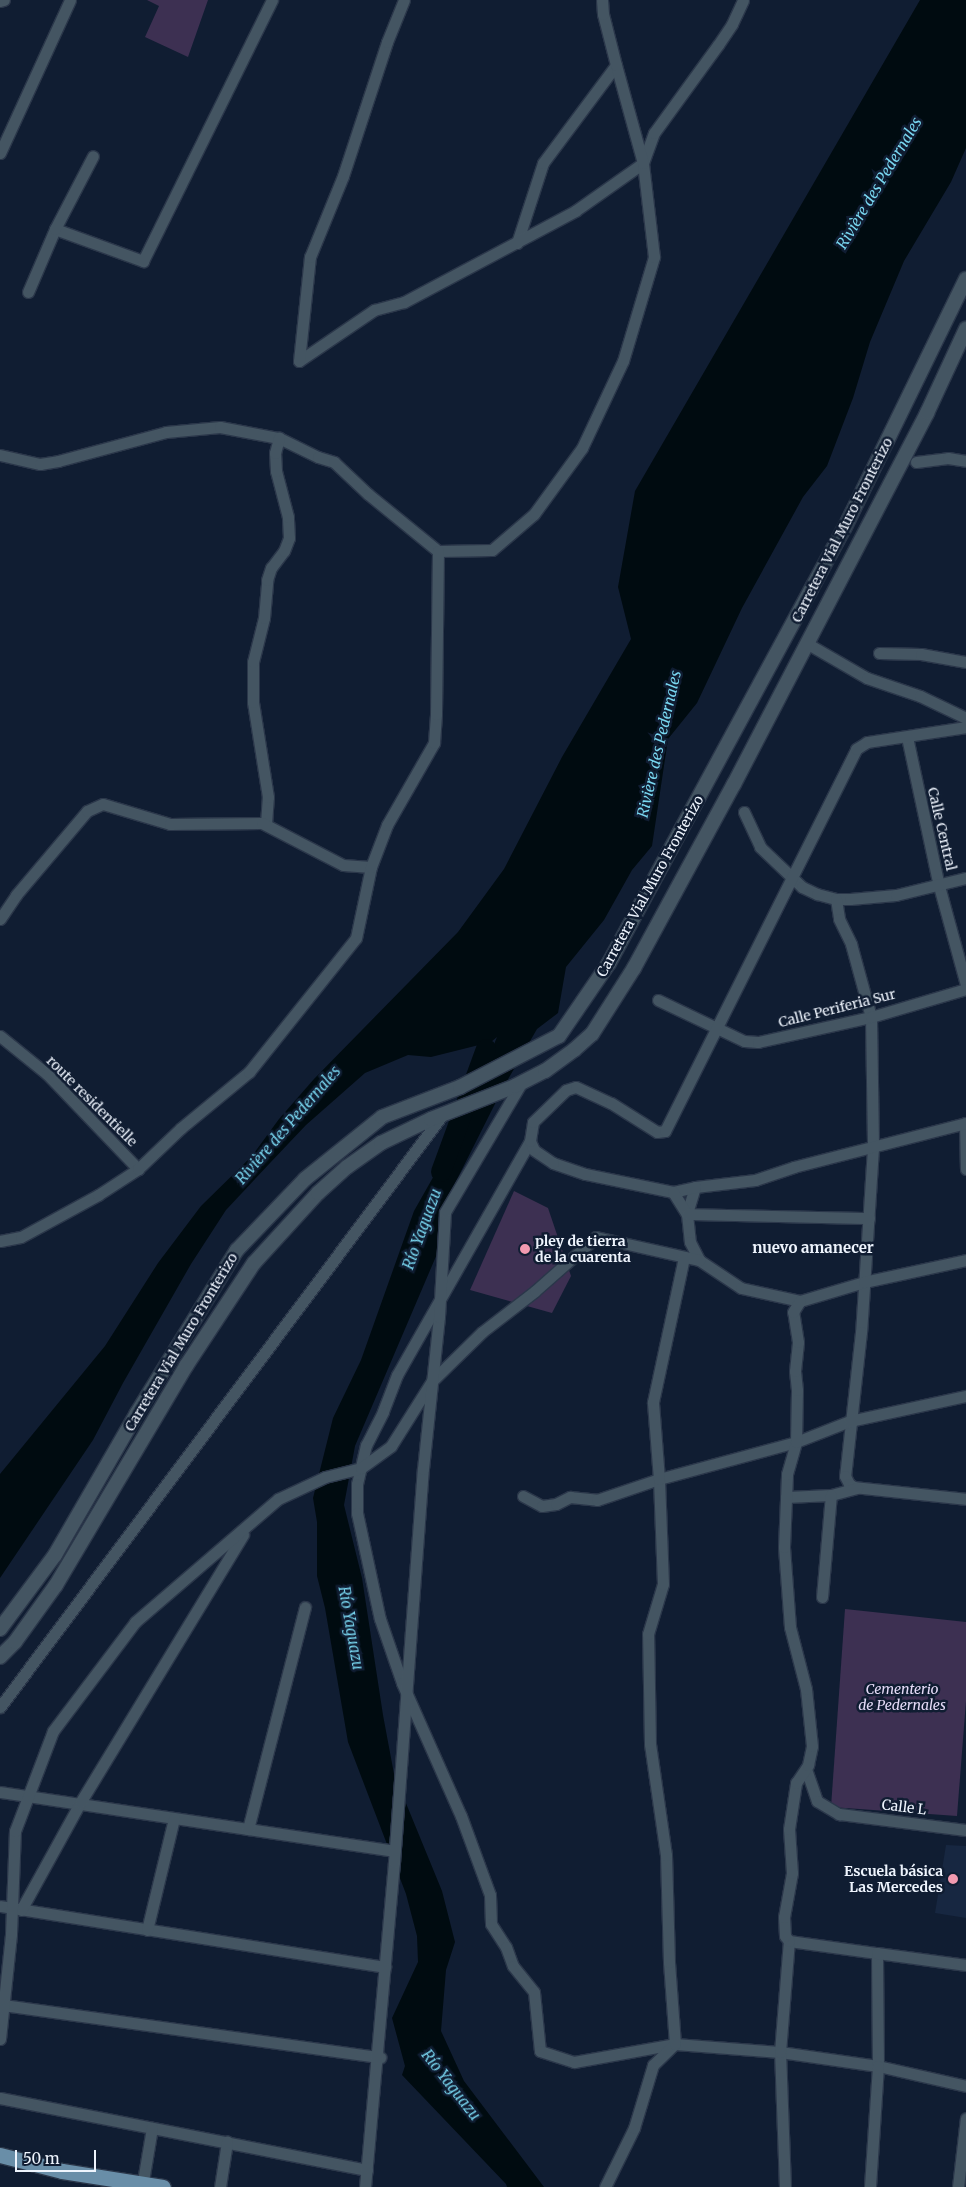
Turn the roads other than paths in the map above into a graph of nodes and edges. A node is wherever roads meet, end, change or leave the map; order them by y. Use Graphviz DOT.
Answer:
graph roads {
  1 [pos="4,0"];
  2 [pos="70,0"];
  3 [pos="272,0"];
  4 [pos="404,0"];
  5 [pos="602,0"];
  6 [pos="743,0"];
  7 [pos="0,1"];
  8 [pos="616,65"];
  9 [pos="0,152"];
  10 [pos="93,156"];
  11 [pos="643,163"];
  12 [pos="55,229"];
  13 [pos="517,243"];
  14 [pos="966,279"];
  15 [pos="28,292"];
  16 [pos="966,329"];
  17 [pos="279,438"];
  18 [pos="0,456"];
  19 [pos="966,461"];
  20 [pos="916,462"];
  21 [pos="438,551"];
  22 [pos="808,644"];
  23 [pos="878,653"];
  24 [pos="966,662"];
  25 [pos="966,718"];
  26 [pos="966,726"];
  27 [pos="907,737"];
  28 [pos="744,812"];
  29 [pos="266,824"];
  30 [pos="371,867"];
  31 [pos="792,876"];
  32 [pos="966,878"];
  33 [pos="939,886"];
  34 [pos="836,899"];
  35 [pos="0,919"];
  36 [pos="966,985"];
  37 [pos="966,989"];
  38 [pos="658,1000"];
  39 [pos="871,1017"];
  40 [pos="716,1029"];
  41 [pos="0,1036"];
  42 [pos="522,1082"];
  43 [pos="443,1114"];
  44 [pos="966,1123"];
  45 [pos="530,1141"];
  46 [pos="873,1148"];
  47 [pos="138,1169"];
  48 [pos="966,1169"];
  49 [pos="695,1187"];
  50 [pos="673,1192"];
  51 [pos="687,1214"];
  52 [pos="869,1218"];
  53 [pos="0,1241"];
  54 [pos="684,1257"];
  55 [pos="699,1260"];
  56 [pos="966,1260"];
  57 [pos="864,1282"];
  58 [pos="800,1301"];
  59 [pos="432,1381"];
  60 [pos="966,1396"];
  61 [pos="850,1421"];
  62 [pos="796,1442"];
  63 [pos="360,1468"];
  64 [pos="659,1479"];
  65 [pos="856,1488"];
  66 [pos="831,1495"];
  67 [pos="523,1496"];
  68 [pos="786,1497"];
  69 [pos="966,1499"];
  70 [pos="249,1524"];
  71 [pos="822,1598"];
  72 [pos="305,1607"];
  73 [pos="0,1629"];
  74 [pos="0,1657"];
  75 [pos="0,1707"];
  76 [pos="806,1769"];
  77 [pos="0,1792"];
  78 [pos="29,1796"];
  79 [pos="80,1803"];
  80 [pos="174,1818"];
  81 [pos="248,1829"];
  82 [pos="966,1830"];
  83 [pos="394,1851"];
  84 [pos="11,1908"];
  85 [pos="148,1930"];
  86 [pos="789,1940"];
  87 [pos="877,1953"];
  88 [pos="966,1965"];
  89 [pos="385,1966"];
  90 [pos="3,2005"];
  91 [pos="0,2039"];
  92 [pos="675,2044"];
  93 [pos="780,2052"];
  94 [pos="380,2057"];
  95 [pos="878,2066"];
  96 [pos="966,2086"];
  97 [pos="0,2098"];
  98 [pos="966,2118"];
  99 [pos="152,2128"];
  100 [pos="227,2142"];
  101 [pos="0,2155"];
  102 [pos="367,2170"];
  103 [pos="142,2187"];
  104 [pos="163,2187"];
  105 [pos="220,2187"];
  106 [pos="365,2187"];
  107 [pos="605,2187"];
  108 [pos="785,2187"];
  109 [pos="870,2187"];
  110 [pos="958,2187"];
  1 -- 7 [label="street"];
  2 -- 9 [label="street"];
  3 -- 12 [label="street"];
  4 -- 13 [label="street"];
  5 -- 8 [label="street"];
  6 -- 11 [label="street"];
  8 -- 11 [label="street"];
  8 -- 13 [label="street"];
  10 -- 12 [label="street"];
  11 -- 13 [label="street"];
  11 -- 21 [label="street"];
  12 -- 15 [label="street"];
  14 -- 73 [label="street, Carretera Vial Muro Fronterizo"];
  16 -- 22 [label="street, Carretera Vial Muro Fronterizo"];
  17 -- 18 [label="street"];
  17 -- 21 [label="street"];
  17 -- 29 [label="street"];
  19 -- 20 [label="street"];
  21 -- 30 [label="street"];
  22 -- 25 [label="street"];
  22 -- 42 [label="street, Carretera Vial Muro Fronterizo"];
  23 -- 24 [label="street"];
  26 -- 27 [label="street"];
  27 -- 31 [label="street"];
  27 -- 33 [label="street, Calle Central"];
  28 -- 31 [label="street"];
  29 -- 30 [label="street"];
  29 -- 35 [label="street"];
  30 -- 47 [label="street"];
  31 -- 34 [label="street"];
  31 -- 40 [label="street"];
  32 -- 33 [label="street"];
  33 -- 34 [label="street"];
  33 -- 36 [label="street, Calle Central"];
  34 -- 39 [label="street"];
  37 -- 39 [label="street, Calle Periferia Sur"];
  38 -- 40 [label="street, Calle Periferia Sur"];
  39 -- 40 [label="street, Calle Periferia Sur"];
  39 -- 46 [label="street"];
  40 -- 45 [label="street"];
  41 -- 47 [label="street, route residentielle"];
  42 -- 43 [label="street, Carretera Vial Muro Fronterizo"];
  42 -- 59 [label="street"];
  43 -- 74 [label="street, Carretera Vial Muro Fronterizo"];
  43 -- 75 [label="street"];
  44 -- 46 [label="street"];
  44 -- 48 [label="street"];
  45 -- 50 [label="street"];
  45 -- 63 [label="street"];
  46 -- 49 [label="street"];
  46 -- 52 [label="street"];
  47 -- 53 [label="street"];
  49 -- 50 [label="street"];
  49 -- 51 [label="street"];
  50 -- 51 [label="street"];
  51 -- 52 [label="street"];
  51 -- 55 [label="street"];
  52 -- 57 [label="street"];
  54 -- 55 [label="street"];
  54 -- 59 [label="street"];
  54 -- 64 [label="street"];
  55 -- 58 [label="street"];
  56 -- 57 [label="street"];
  57 -- 58 [label="street"];
  57 -- 61 [label="street"];
  58 -- 62 [label="street"];
  59 -- 63 [label="street"];
  59 -- 83 [label="street"];
  60 -- 61 [label="street"];
  61 -- 62 [label="street"];
  61 -- 65 [label="street"];
  62 -- 64 [label="street"];
  62 -- 68 [label="street"];
  63 -- 70 [label="street"];
  63 -- 92 [label="street"];
  64 -- 67 [label="street"];
  64 -- 92 [label="street"];
  65 -- 66 [label="street"];
  65 -- 69 [label="street"];
  66 -- 68 [label="street"];
  66 -- 71 [label="street"];
  68 -- 76 [label="street"];
  70 -- 78 [label="street"];
  70 -- 79 [label="street"];
  72 -- 81 [label="street"];
  76 -- 82 [label="street, Calle L"];
  76 -- 86 [label="street"];
  77 -- 78 [label="street"];
  78 -- 79 [label="street"];
  78 -- 84 [label="street"];
  79 -- 80 [label="street"];
  79 -- 84 [label="street"];
  80 -- 81 [label="street"];
  80 -- 85 [label="street"];
  81 -- 83 [label="street"];
  83 -- 89 [label="street"];
  84 -- 85 [label="street"];
  84 -- 90 [label="street"];
  85 -- 89 [label="street"];
  86 -- 87 [label="street"];
  86 -- 93 [label="street"];
  87 -- 88 [label="street"];
  87 -- 95 [label="street"];
  89 -- 102 [label="street"];
  90 -- 91 [label="street"];
  90 -- 94 [label="street"];
  92 -- 93 [label="street"];
  92 -- 107 [label="street"];
  93 -- 95 [label="street"];
  93 -- 108 [label="street"];
  95 -- 96 [label="street"];
  95 -- 109 [label="street"];
  97 -- 99 [label="street"];
  98 -- 110 [label="street"];
  99 -- 100 [label="street"];
  99 -- 103 [label="street"];
  100 -- 102 [label="street"];
  100 -- 105 [label="street"];
  101 -- 104 [label="main road"];
  102 -- 106 [label="street"];
}
